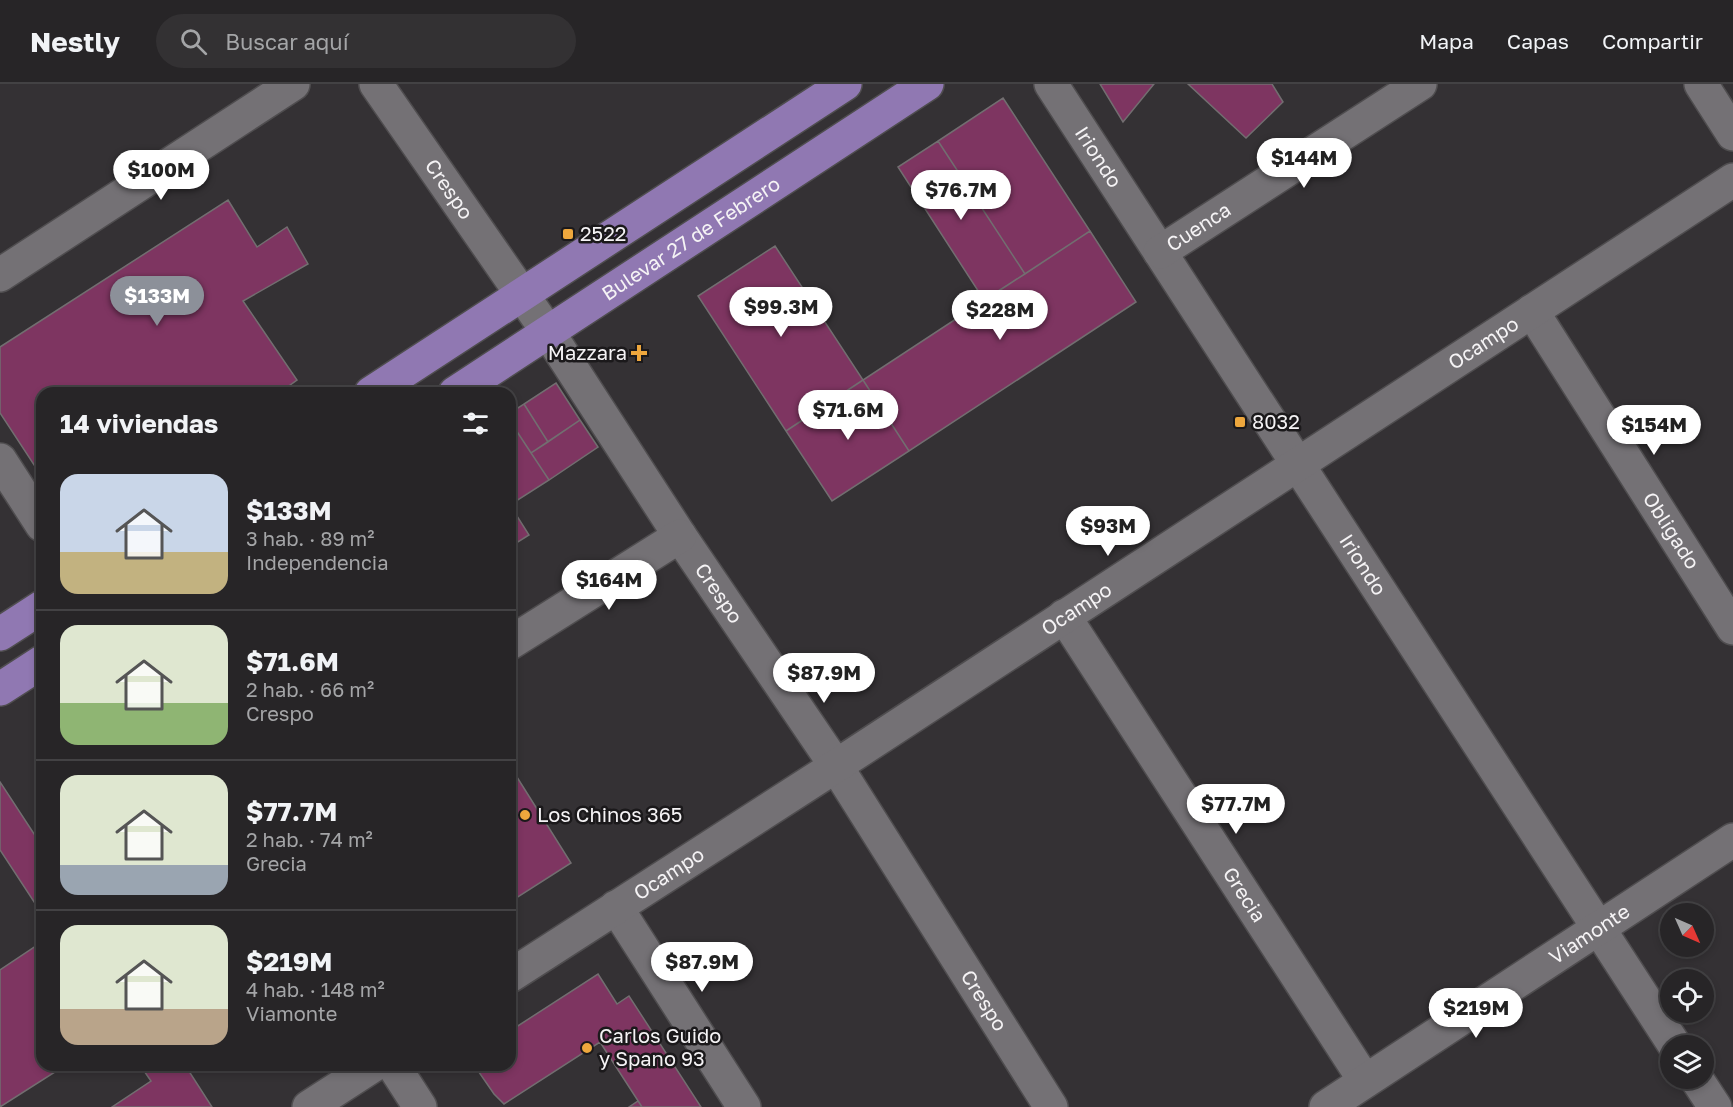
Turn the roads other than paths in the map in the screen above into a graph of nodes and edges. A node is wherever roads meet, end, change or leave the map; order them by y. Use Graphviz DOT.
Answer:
graph roads {
  1 [pos="293,84"];
  2 [pos="376,84"];
  3 [pos="845,84"];
  4 [pos="927,84"];
  5 [pos="1052,84"];
  6 [pos="1420,84"];
  7 [pos="1701,84"];
  8 [pos="1733,134"];
  9 [pos="1733,180"];
  10 [pos="1160,252"];
  11 [pos="0,275"];
  12 [pos="522,295"];
  13 [pos="1532,311"];
  14 [pos="548,332"];
  15 [pos="380,387"];
  16 [pos="464,387"];
  17 [pos="0,460"];
  18 [pos="1297,464"];
  19 [pos="36,516"];
  20 [pos="680,536"];
  21 [pos="36,611"];
  22 [pos="1064,615"];
  23 [pos="1733,628"];
  24 [pos="0,634"];
  25 [pos="516,639"];
  26 [pos="36,666"];
  27 [pos="0,689"];
  28 [pos="836,766"];
  29 [pos="1733,840"];
  30 [pos="616,907"];
  31 [pos="1599,928"];
  32 [pos="516,972"];
  33 [pos="1668,1035"];
  34 [pos="365,1071"];
  35 [pos="397,1071"];
  36 [pos="1365,1082"];
  37 [pos="1703,1089"];
  38 [pos="309,1107"];
  39 [pos="420,1107"];
  40 [pos="744,1107"];
  41 [pos="1051,1107"];
  42 [pos="1326,1107"];
  43 [pos="1715,1107"];
  1 -- 11 [label="street"];
  2 -- 12 [label="street, Crespo"];
  3 -- 12 [label="main road"];
  4 -- 14 [label="main road, Bulevar 27 de Febrero"];
  5 -- 10 [label="street, Iriondo"];
  6 -- 10 [label="street, Cuenca"];
  7 -- 8 [label="street"];
  9 -- 13 [label="street, Ocampo"];
  10 -- 18 [label="street, Iriondo"];
  12 -- 14 [label="street, Crespo"];
  12 -- 15 [label="main road"];
  13 -- 18 [label="street, Ocampo"];
  13 -- 23 [label="street, Obligado"];
  14 -- 16 [label="main road, Bulevar 27 de Febrero"];
  14 -- 20 [label="street, Crespo"];
  17 -- 19 [label="street"];
  18 -- 22 [label="street, Ocampo"];
  18 -- 31 [label="street, Iriondo"];
  20 -- 25 [label="street"];
  20 -- 28 [label="street, Crespo"];
  21 -- 24 [label="main road"];
  22 -- 28 [label="street, Ocampo"];
  22 -- 36 [label="street, Grecia"];
  26 -- 27 [label="main road"];
  28 -- 30 [label="street, Ocampo"];
  28 -- 41 [label="street, Crespo"];
  29 -- 31 [label="street, Viamonte"];
  30 -- 32 [label="street, Ocampo"];
  30 -- 40 [label="street"];
  31 -- 33 [label="street, Iriondo"];
  31 -- 36 [label="street, Viamonte"];
  34 -- 38 [label="street"];
  35 -- 39 [label="street"];
  36 -- 42 [label="street, Viamonte"];
  37 -- 43 [label="street"];
}
